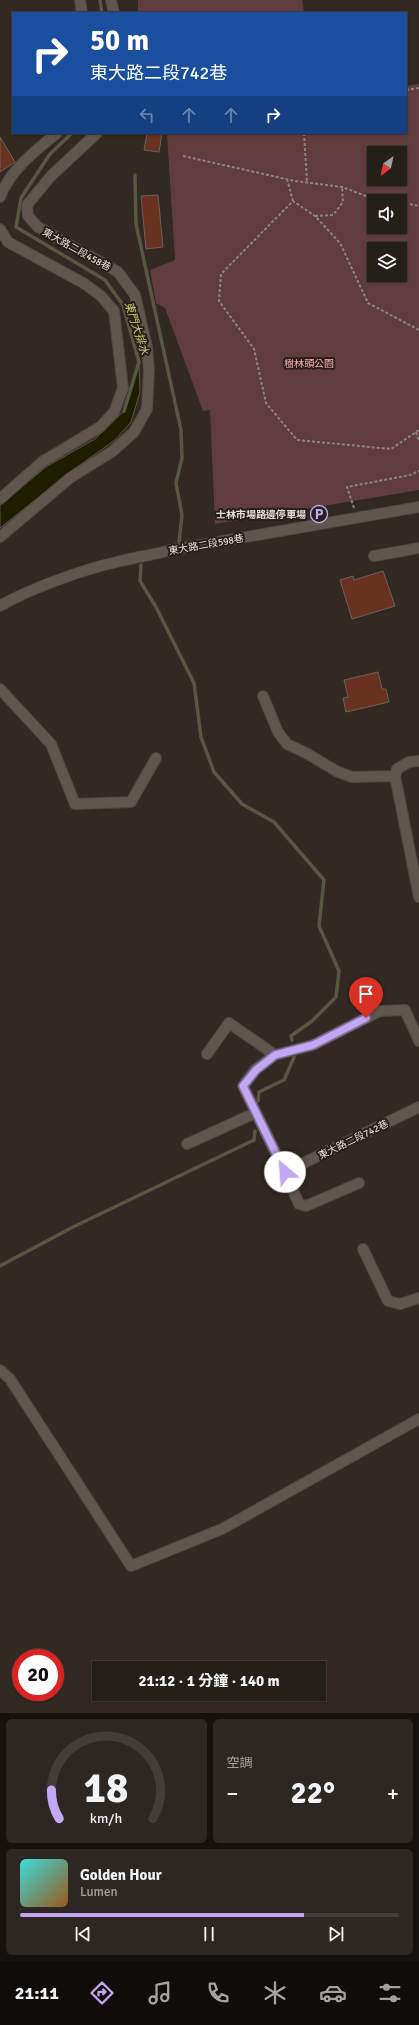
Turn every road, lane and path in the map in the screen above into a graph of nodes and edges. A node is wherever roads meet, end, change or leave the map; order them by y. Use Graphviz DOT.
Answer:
graph roads {
  1 [pos="80,0"];
  2 [pos="112,0"];
  3 [pos="82,12"];
  4 [pos="114,12"];
  5 [pos="419,88"];
  6 [pos="407,90"];
  7 [pos="56,134"];
  8 [pos="96,134"];
  9 [pos="304,134"];
  10 [pos="183,156"];
  11 [pos="287,179"];
  12 [pos="307,183"];
  13 [pos="342,188"];
  14 [pos="367,196"];
  15 [pos="0,197"];
  16 [pos="293,201"];
  17 [pos="407,203"];
  18 [pos="419,206"];
  19 [pos="315,216"];
  20 [pos="0,230"];
  21 [pos="419,330"];
  22 [pos="419,430"];
  23 [pos="416,432"];
  24 [pos="419,441"];
  25 [pos="419,471"];
  26 [pos="0,499"];
  27 [pos="419,507"];
  28 [pos="357,518"];
  29 [pos="0,537"];
  30 [pos="419,548"];
  31 [pos="374,556"];
  32 [pos="0,606"];
  33 [pos="0,689"];
  34 [pos="263,696"];
  35 [pos="156,758"];
  36 [pos="419,761"];
  37 [pos="396,776"];
  38 [pos="419,897"];
  39 [pos="419,1041"];
  40 [pos="207,1054"];
  41 [pos="275,1055"];
  42 [pos="419,1107"];
  43 [pos="255,1113"];
  44 [pos="187,1144"];
  45 [pos="285,1172"];
  46 [pos="358,1182"];
  47 [pos="363,1249"];
  48 [pos="419,1298"];
  49 [pos="1,1372"];
  50 [pos="419,1419"];
  1 -- 3 [label="lane"];
  2 -- 4 [label="lane"];
  5 -- 6 [label="path"];
  7 -- 15 [label="lane"];
  8 -- 29 [label="lane, 東大路二段458巷"];
  9 -- 12 [label="path"];
  10 -- 11 [label="path"];
  11 -- 12 [label="path"];
  11 -- 16 [label="path"];
  12 -- 13 [label="path"];
  13 -- 14 [label="path"];
  13 -- 19 [label="path"];
  16 -- 19 [label="path"];
  16 -- 23 [label="path"];
  17 -- 18 [label="path"];
  19 -- 21 [label="path"];
  20 -- 26 [label="lane"];
  22 -- 23 [label="path"];
  23 -- 24 [label="path"];
  25 -- 28 [label="path"];
  27 -- 28 [label="lane, 東大路二段598巷"];
  28 -- 32 [label="lane, 東大路二段598巷"];
  30 -- 31 [label="lane"];
  33 -- 35 [label="lane"];
  34 -- 37 [label="lane"];
  36 -- 37 [label="lane"];
  37 -- 38 [label="lane"];
  39 -- 41 [label="lane"];
  40 -- 41 [label="lane"];
  41 -- 43 [label="lane"];
  42 -- 45 [label="lane, 東大路二段742巷"];
  43 -- 44 [label="lane"];
  43 -- 45 [label="lane"];
  45 -- 46 [label="lane"];
  47 -- 48 [label="lane"];
  49 -- 50 [label="lane"];
}
